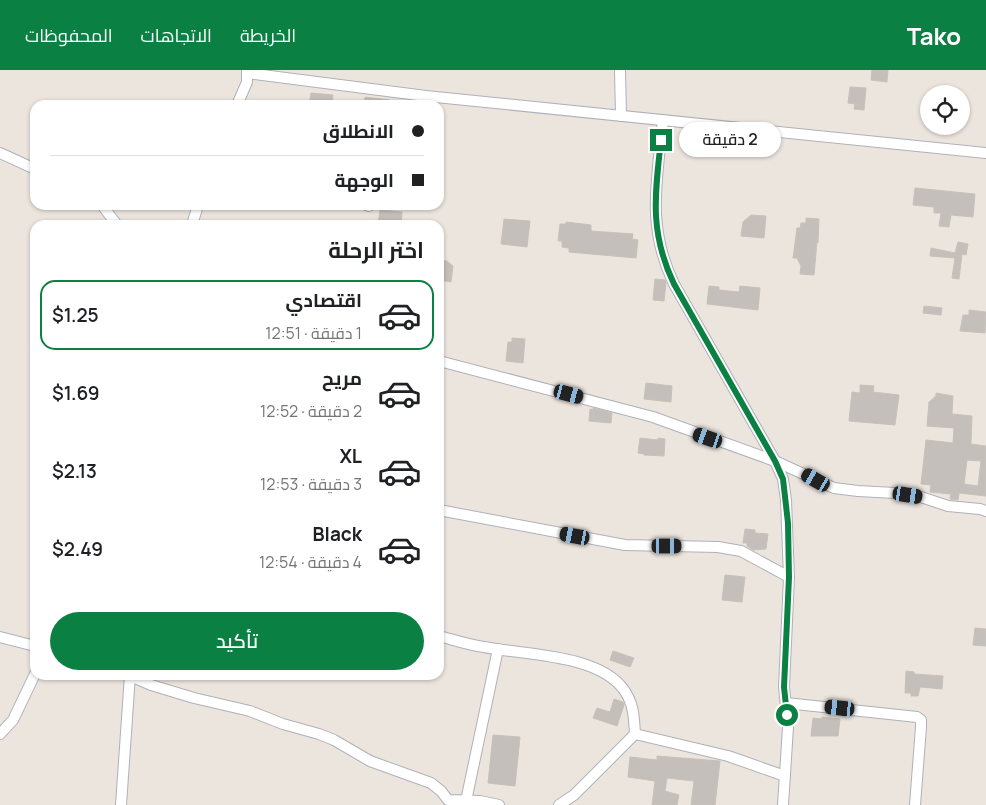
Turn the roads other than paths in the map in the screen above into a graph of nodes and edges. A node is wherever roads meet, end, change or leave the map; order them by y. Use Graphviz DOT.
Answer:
graph roads {
  1 [pos="620,70"];
  2 [pos="247,72"];
  3 [pos="239,100"];
  4 [pos="621,116"];
  5 [pos="664,120"];
  6 [pos="0,152"];
  7 [pos="986,153"];
  8 [pos="30,167"];
  9 [pos="106,210"];
  10 [pos="114,220"];
  11 [pos="444,362"];
  12 [pos="775,461"];
  13 [pos="444,511"];
  14 [pos="986,511"];
  15 [pos="789,577"];
  16 [pos="0,637"];
  17 [pos="444,637"];
  18 [pos="30,645"];
  19 [pos="498,649"];
  20 [pos="32,680"];
  21 [pos="130,680"];
  22 [pos="144,680"];
  23 [pos="786,703"];
  24 [pos="0,734"];
  25 [pos="636,734"];
  26 [pos="785,776"];
  27 [pos="466,801"];
  28 [pos="449,802"];
  29 [pos="121,805"];
  30 [pos="499,805"];
  31 [pos="559,805"];
  32 [pos="784,805"];
  33 [pos="916,805"];
  1 -- 4 [label="street"];
  2 -- 3 [label="street"];
  2 -- 4 [label="street"];
  4 -- 5 [label="street"];
  5 -- 7 [label="street"];
  5 -- 12 [label="street"];
  6 -- 8 [label="street"];
  9 -- 10 [label="street"];
  11 -- 12 [label="street"];
  12 -- 14 [label="street"];
  12 -- 15 [label="street"];
  13 -- 15 [label="street"];
  15 -- 23 [label="street"];
  16 -- 18 [label="street"];
  17 -- 19 [label="street"];
  19 -- 25 [label="street"];
  19 -- 27 [label="street"];
  20 -- 24 [label="street"];
  21 -- 29 [label="street"];
  22 -- 28 [label="street"];
  23 -- 26 [label="street"];
  23 -- 33 [label="street"];
  25 -- 26 [label="street"];
  25 -- 31 [label="street"];
  26 -- 32 [label="street"];
  27 -- 28 [label="street"];
  27 -- 30 [label="street"];
}
